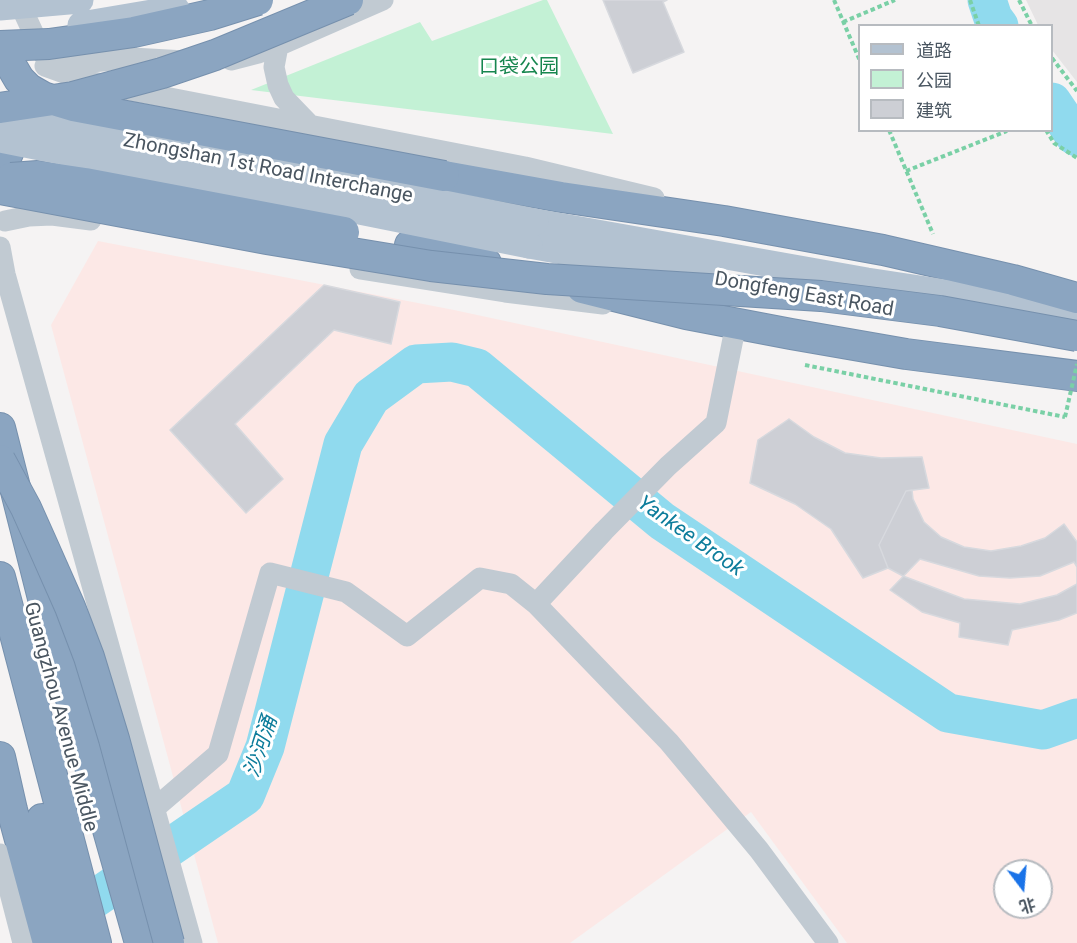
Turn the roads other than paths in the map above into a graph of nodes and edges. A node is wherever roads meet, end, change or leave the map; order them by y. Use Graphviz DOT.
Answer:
graph roads {
  1 [pos="13,0"];
  2 [pos="80,0"];
  3 [pos="258,0"];
  4 [pos="348,0"];
  5 [pos="383,0"];
  6 [pos="219,2"];
  7 [pos="0,7"];
  8 [pos="278,46"];
  9 [pos="1,48"];
  10 [pos="45,66"];
  11 [pos="0,108"];
  12 [pos="0,116"];
  13 [pos="311,126"];
  14 [pos="0,139"];
  15 [pos="0,172"];
  16 [pos="444,176"];
  17 [pos="0,183"];
  18 [pos="0,189"];
  19 [pos="2,229"];
  20 [pos="532,234"];
  21 [pos="800,235"];
  22 [pos="410,245"];
  23 [pos="0,248"];
  24 [pos="1077,298"];
  25 [pos="1077,313"];
  26 [pos="686,314"];
  27 [pos="736,324"];
  28 [pos="1077,336"];
  29 [pos="1077,351"];
  30 [pos="1077,376"];
  31 [pos="1,442"];
  32 [pos="0,490"];
  33 [pos="0,577"];
  34 [pos="536,604"];
  35 [pos="0,622"];
  36 [pos="0,757"];
  37 [pos="155,808"];
  38 [pos="0,854"];
  39 [pos="5,899"];
  40 [pos="21,937"];
  41 [pos="72,941"];
  42 [pos="122,943"];
  43 [pos="140,943"];
  44 [pos="169,943"];
  45 [pos="192,943"];
  46 [pos="828,943"];
  1 -- 10 [label="street"];
  2 -- 7 [label="main road, bridge"];
  3 -- 9 [label="highway, bridge"];
  4 -- 11 [label="highway, bridge"];
  5 -- 8 [label="street"];
  6 -- 9 [label="main road, bridge"];
  8 -- 10 [label="street"];
  8 -- 13 [label="street"];
  9 -- 15 [label="highway, bridge"];
  9 -- 16 [label="highway, bridge"];
  10 -- 13 [label="street"];
  10 -- 19 [label="street"];
  12 -- 20 [label="main road, Zhongshan 1st Road Interchange, bridge"];
  13 -- 21 [label="street"];
  14 -- 20 [label="main road, Zhongshan 1st Road Interchange, bridge"];
  16 -- 21 [label="highway"];
  16 -- 22 [label="street"];
  17 -- 22 [label="highway, bridge"];
  18 -- 28 [label="highway, bridge"];
  19 -- 26 [label="street"];
  20 -- 25 [label="main road, Dongfeng East Road"];
  20 -- 29 [label="main road, Dongfeng East Road"];
  21 -- 24 [label="highway"];
  22 -- 26 [label="highway"];
  23 -- 37 [label="street"];
  26 -- 27 [label="highway"];
  27 -- 30 [label="highway"];
  27 -- 34 [label="street"];
  31 -- 43 [label="highway"];
  31 -- 44 [label="highway, bridge"];
  32 -- 42 [label="highway, Guangzhou Avenue Middle"];
  33 -- 41 [label="highway, Guangzhou Avenue Middle"];
  34 -- 37 [label="street"];
  34 -- 46 [label="street"];
  35 -- 41 [label="highway"];
  36 -- 41 [label="highway"];
  37 -- 45 [label="street"];
  38 -- 39 [label="street"];
  39 -- 40 [label="street"];
}
